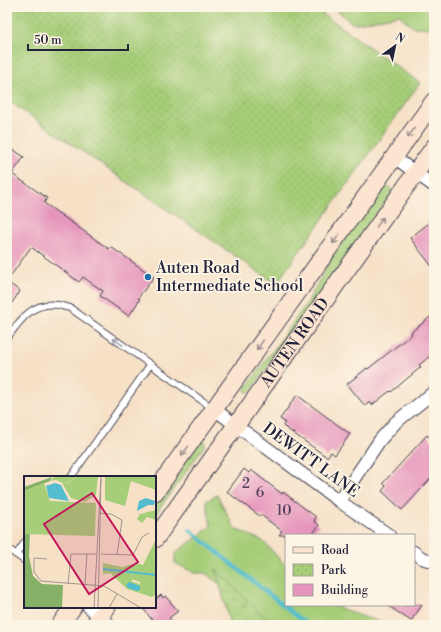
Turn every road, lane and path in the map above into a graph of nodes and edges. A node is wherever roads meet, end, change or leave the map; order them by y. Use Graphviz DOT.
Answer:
graph roads {
  1 [pos="434,101"];
  2 [pos="434,146"];
  3 [pos="394,157"];
  4 [pos="415,173"];
  5 [pos="434,186"];
  6 [pos="7,338"];
  7 [pos="150,365"];
  8 [pos="434,392"];
  9 [pos="214,409"];
  10 [pos="236,425"];
  11 [pos="72,476"];
  12 [pos="156,491"];
  13 [pos="340,501"];
  14 [pos="388,534"];
  15 [pos="156,538"];
  16 [pos="24,543"];
  17 [pos="7,548"];
  18 [pos="415,553"];
  19 [pos="16,555"];
  20 [pos="24,560"];
  21 [pos="434,562"];
  22 [pos="72,608"];
  23 [pos="60,625"];
  1 -- 3 [label="street, AUTEN ROAD, one-way"];
  2 -- 4 [label="street, AUTEN ROAD"];
  3 -- 4 [label="street"];
  3 -- 9 [label="street, AUTEN ROAD, one-way"];
  4 -- 5 [label="street"];
  10 -- 4 [label="street, AUTEN ROAD, one-way"];
  7 -- 6 [label="lane, one-way"];
  7 -- 9 [label="lane"];
  7 -- 11 [label="lane"];
  8 -- 13 [label="street"];
  9 -- 10 [label="street, DEWITT LANE"];
  9 -- 12 [label="street, AUTEN ROAD, one-way"];
  10 -- 13 [label="street, DEWITT LANE"];
  10 -- 15 [label="street, AUTEN ROAD"];
  13 -- 14 [label="street, DEWITT LANE"];
  16 -- 19 [label="lane"];
  17 -- 19 [label="lane"];
  18 -- 21 [label="street"];
  19 -- 20 [label="lane"];
  22 -- 23 [label="street"];
}
